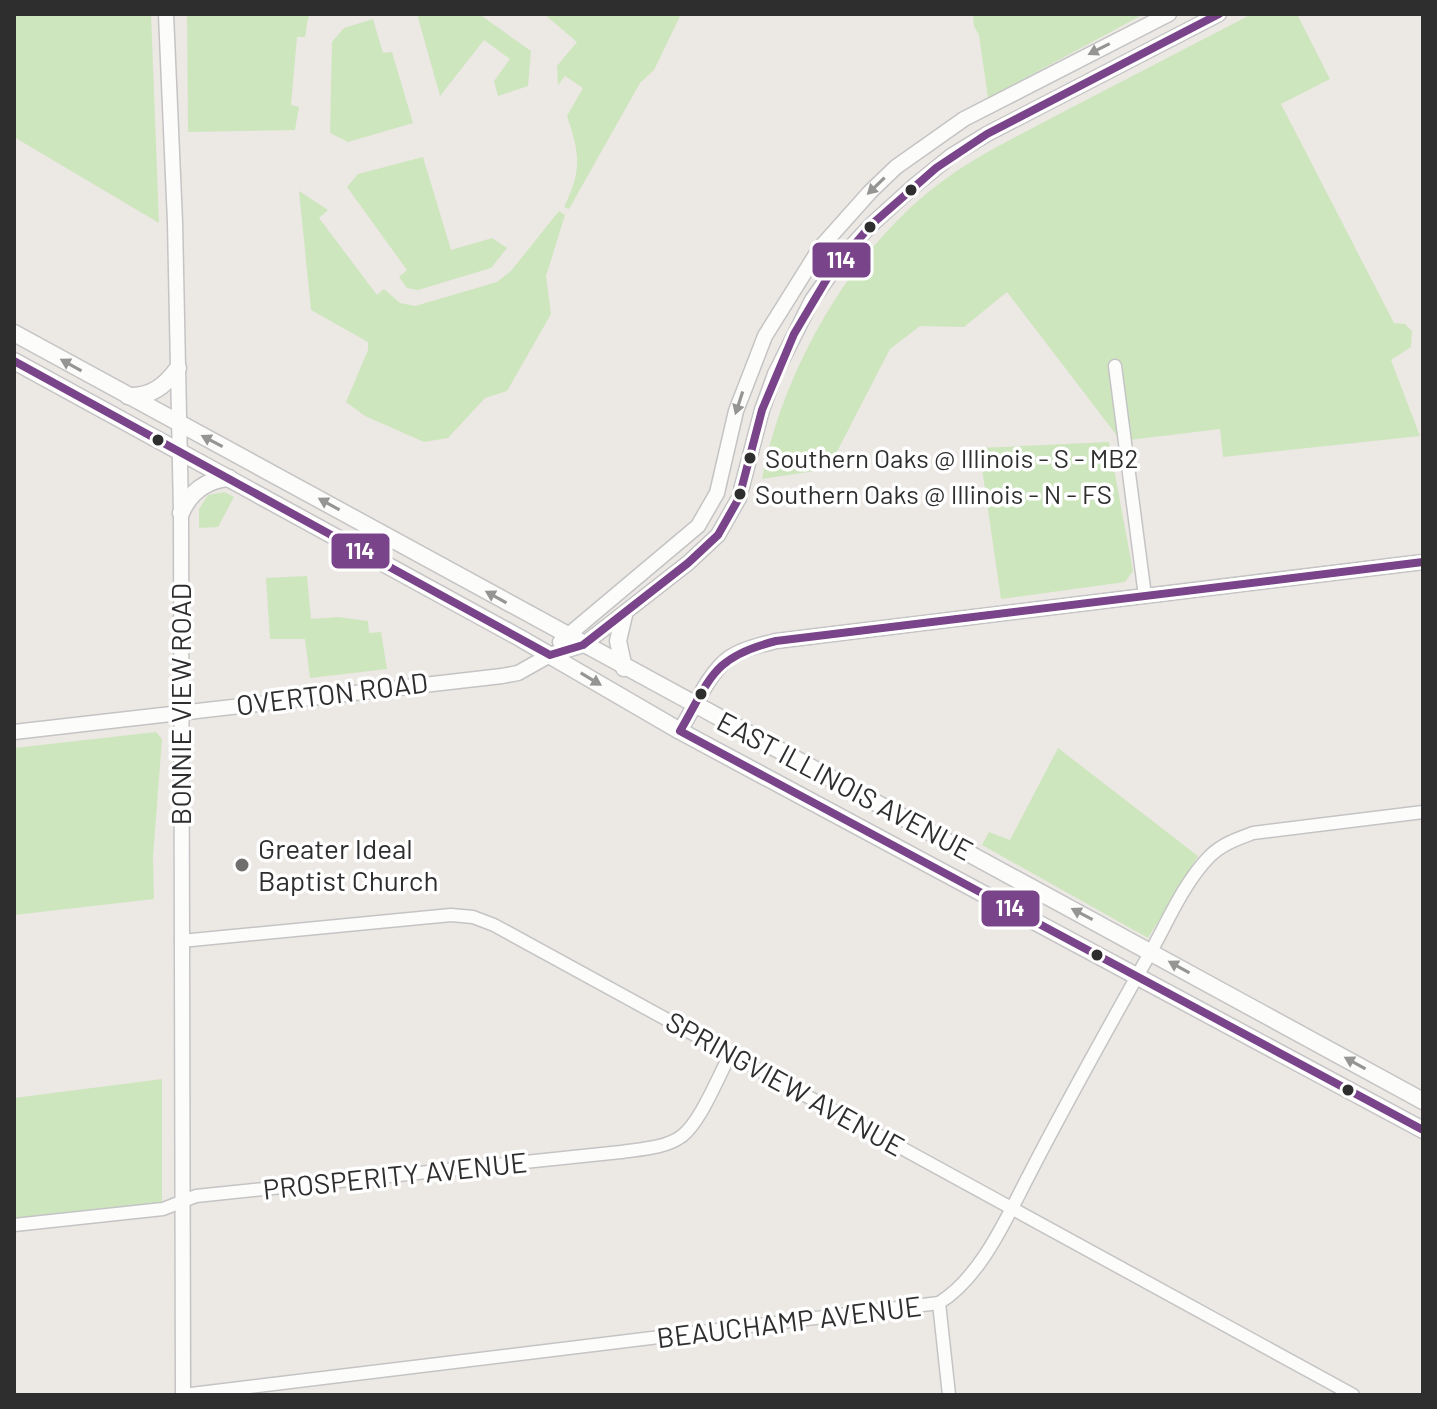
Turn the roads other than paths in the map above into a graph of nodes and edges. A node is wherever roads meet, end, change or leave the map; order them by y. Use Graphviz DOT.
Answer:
graph roads {
  1 [pos="166,14"];
  2 [pos="1169,14"];
  3 [pos="1219,14"];
  4 [pos="855,208"];
  5 [pos="871,225"];
  6 [pos="14,333"];
  7 [pos="14,361"];
  8 [pos="1115,366"];
  9 [pos="178,368"];
  10 [pos="128,396"];
  11 [pos="179,423"];
  12 [pos="179,451"];
  13 [pos="229,478"];
  14 [pos="713,502"];
  15 [pos="732,512"];
  16 [pos="181,513"];
  17 [pos="398,542"];
  18 [pos="1423,562"];
  19 [pos="384,563"];
  20 [pos="1145,596"];
  21 [pos="624,615"];
  22 [pos="565,635"];
  23 [pos="583,645"];
  24 [pos="550,655"];
  25 [pos="624,668"];
  26 [pos="695,706"];
  27 [pos="183,712"];
  28 [pos="680,731"];
  29 [pos="14,732"];
  30 [pos="1423,812"];
  31 [pos="181,941"];
  32 [pos="1151,951"];
  33 [pos="1138,975"];
  34 [pos="730,1055"];
  35 [pos="1423,1101"];
  36 [pos="1423,1130"];
  37 [pos="181,1202"];
  38 [pos="1012,1207"];
  39 [pos="14,1225"];
  40 [pos="939,1303"];
  41 [pos="183,1395"];
  42 [pos="949,1395"];
  43 [pos="1353,1395"];
  1 -- 9 [label="street, BONNIE VIEW ROAD"];
  2 -- 4 [label="street, one-way"];
  3 -- 5 [label="street"];
  4 -- 5 [label="street"];
  4 -- 14 [label="street, one-way"];
  5 -- 15 [label="street"];
  10 -- 6 [label="main road, EAST ILLINOIS AVENUE, one-way"];
  7 -- 12 [label="main road, EAST ILLINOIS AVENUE"];
  8 -- 20 [label="street"];
  9 -- 10 [label="main road"];
  9 -- 11 [label="street, BONNIE VIEW ROAD"];
  10 -- 11 [label="main road, EAST ILLINOIS AVENUE"];
  11 -- 12 [label="street, BONNIE VIEW ROAD"];
  17 -- 11 [label="main road, EAST ILLINOIS AVENUE, one-way"];
  12 -- 13 [label="main road, EAST ILLINOIS AVENUE"];
  12 -- 16 [label="street, BONNIE VIEW ROAD"];
  13 -- 16 [label="main road"];
  13 -- 19 [label="main road, EAST ILLINOIS AVENUE"];
  14 -- 15 [label="street"];
  14 -- 22 [label="street"];
  15 -- 21 [label="street"];
  16 -- 27 [label="street, BONNIE VIEW ROAD"];
  17 -- 19 [label="main road"];
  22 -- 17 [label="main road, EAST ILLINOIS AVENUE, one-way"];
  18 -- 20 [label="street"];
  19 -- 24 [label="main road, EAST ILLINOIS AVENUE"];
  20 -- 26 [label="street"];
  21 -- 23 [label="street"];
  21 -- 25 [label="main road"];
  22 -- 23 [label="main road, EAST ILLINOIS AVENUE"];
  22 -- 24 [label="street"];
  23 -- 24 [label="street"];
  23 -- 25 [label="main road, EAST ILLINOIS AVENUE"];
  24 -- 27 [label="street, OVERTON ROAD"];
  24 -- 28 [label="main road, EAST ILLINOIS AVENUE, one-way"];
  25 -- 26 [label="main road, EAST ILLINOIS AVENUE"];
  26 -- 28 [label="street"];
  32 -- 26 [label="main road, EAST ILLINOIS AVENUE, one-way"];
  27 -- 29 [label="street, OVERTON ROAD"];
  27 -- 31 [label="street, BONNIE VIEW ROAD"];
  28 -- 33 [label="main road, EAST ILLINOIS AVENUE"];
  30 -- 32 [label="street, BEAUCHAMP AVENUE"];
  31 -- 34 [label="street, SPRINGVIEW AVENUE"];
  31 -- 37 [label="street, BONNIE VIEW ROAD"];
  32 -- 33 [label="street, BEAUCHAMP AVENUE"];
  35 -- 32 [label="main road, EAST ILLINOIS AVENUE, one-way"];
  33 -- 36 [label="main road, EAST ILLINOIS AVENUE"];
  33 -- 38 [label="street, BEAUCHAMP AVENUE"];
  34 -- 37 [label="street, PROSPERITY AVENUE"];
  34 -- 38 [label="street, SPRINGVIEW AVENUE"];
  37 -- 39 [label="street, PROSPERITY AVENUE"];
  37 -- 41 [label="street, BONNIE VIEW ROAD"];
  38 -- 40 [label="street, BEAUCHAMP AVENUE"];
  38 -- 43 [label="street, SPRINGVIEW AVENUE"];
  40 -- 41 [label="street, BEAUCHAMP AVENUE"];
  40 -- 42 [label="street"];
}
